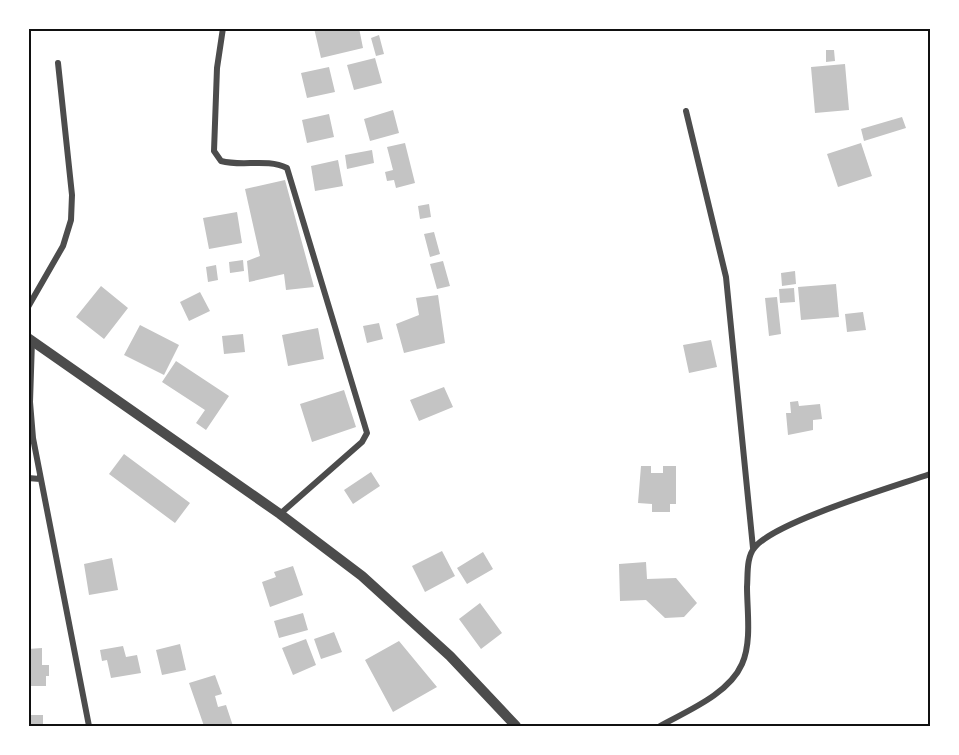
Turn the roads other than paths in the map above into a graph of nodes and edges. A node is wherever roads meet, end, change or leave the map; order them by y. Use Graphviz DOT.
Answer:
graph roads {
  1 [pos="223,28"];
  2 [pos="58,63"];
  3 [pos="686,111"];
  4 [pos="28,307"];
  5 [pos="30,339"];
  6 [pos="930,474"];
  7 [pos="28,478"];
  8 [pos="40,479"];
  9 [pos="280,514"];
  10 [pos="753,548"];
  11 [pos="89,726"];
  12 [pos="516,726"];
  13 [pos="660,726"];
  1 -- 9 [label="street"];
  2 -- 4 [label="street"];
  3 -- 10 [label="street"];
  5 -- 8 [label="street"];
  5 -- 9 [label="street"];
  6 -- 10 [label="street"];
  7 -- 8 [label="street"];
  8 -- 11 [label="street"];
  9 -- 12 [label="street"];
  10 -- 13 [label="street"];
}
